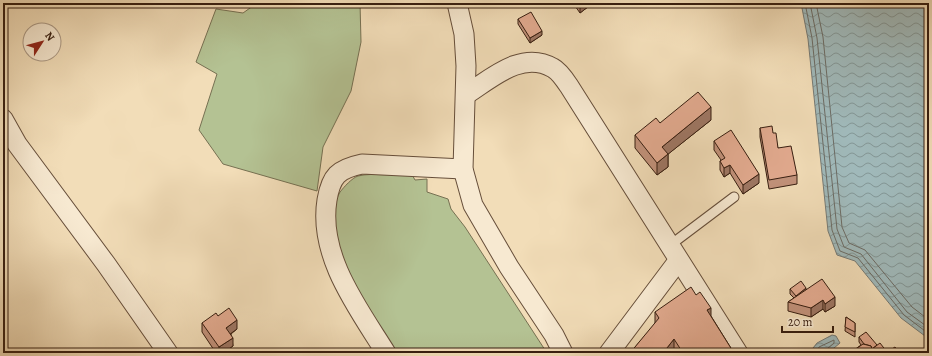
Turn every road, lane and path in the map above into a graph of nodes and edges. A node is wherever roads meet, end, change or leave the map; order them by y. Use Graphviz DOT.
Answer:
graph roads {
  1 [pos="457,3"];
  2 [pos="467,94"];
  3 [pos="3,119"];
  4 [pos="463,169"];
  5 [pos="734,197"];
  6 [pos="673,253"];
  7 [pos="168,353"];
  8 [pos="386,353"];
  9 [pos="563,353"];
  10 [pos="609,353"];
  11 [pos="738,353"];
  1 -- 2 [label="street"];
  2 -- 4 [label="street"];
  2 -- 6 [label="street"];
  3 -- 7 [label="street"];
  4 -- 8 [label="street"];
  4 -- 9 [label="street"];
  5 -- 6 [label="lane"];
  6 -- 10 [label="street"];
  6 -- 11 [label="street"];
}
